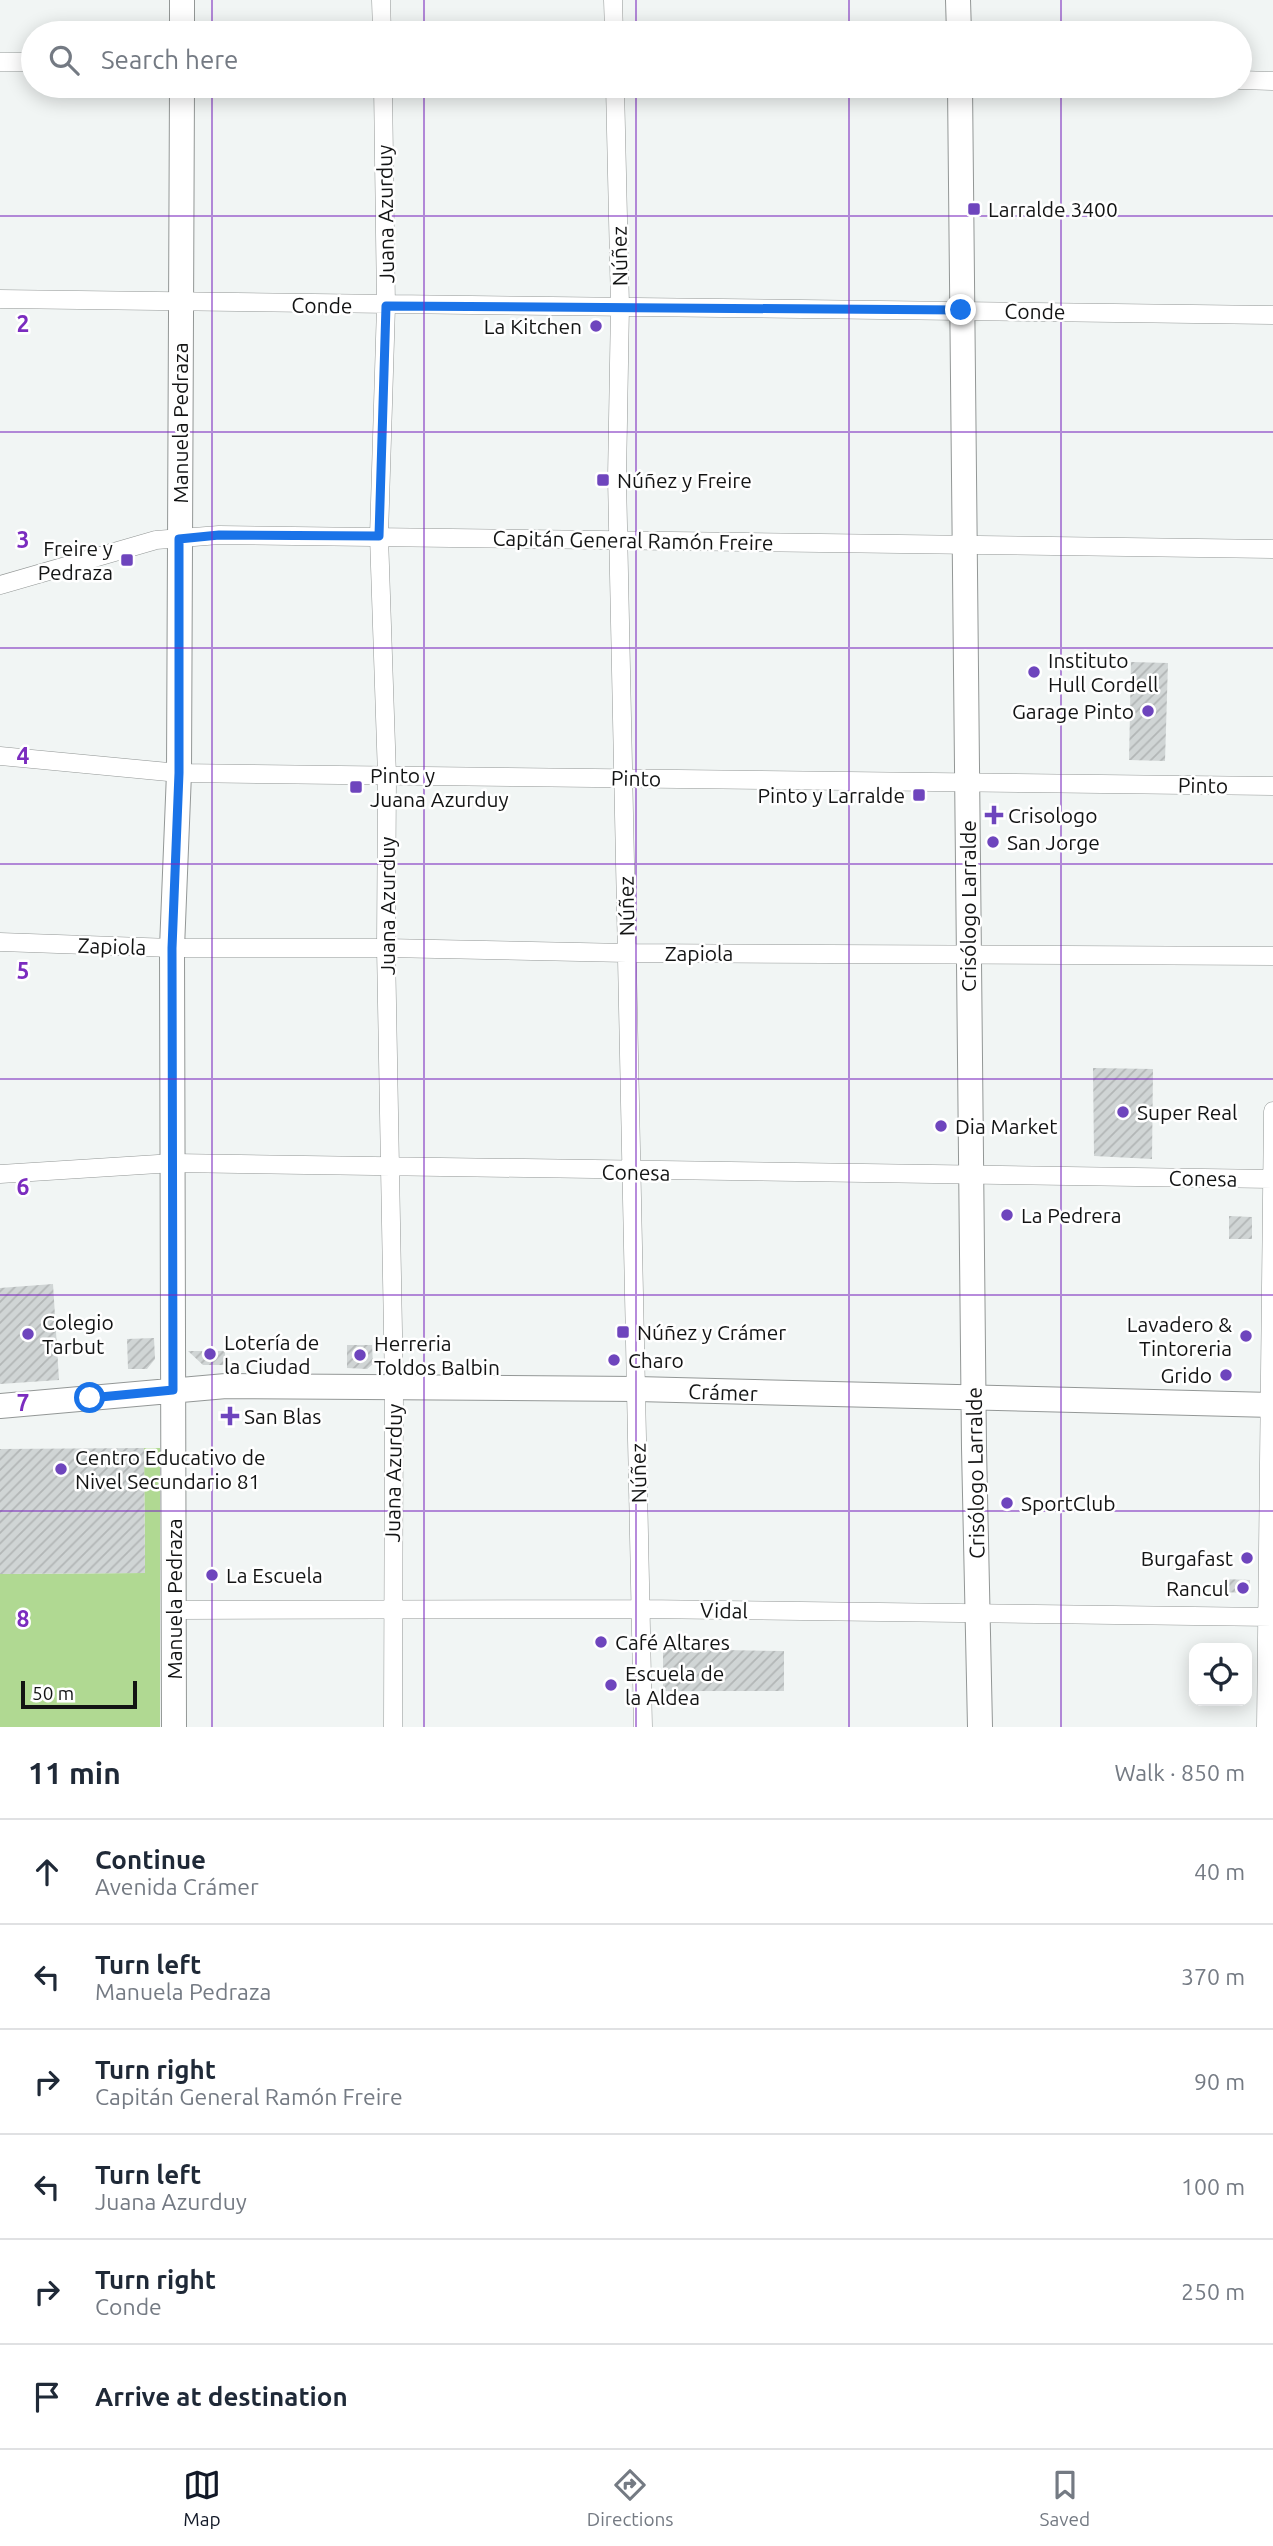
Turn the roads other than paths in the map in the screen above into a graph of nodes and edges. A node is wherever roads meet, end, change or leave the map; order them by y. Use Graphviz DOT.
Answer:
graph roads {
  1 [pos="182,0"];
  2 [pos="381,0"];
  3 [pos="613,0"];
  4 [pos="958,0"];
  5 [pos="181,21"];
  6 [pos="382,21"];
  7 [pos="614,21"];
  8 [pos="959,21"];
  9 [pos="0,62"];
  10 [pos="21,62"];
  11 [pos="1252,80"];
  12 [pos="1273,81"];
  13 [pos="182,98"];
  14 [pos="383,98"];
  15 [pos="615,98"];
  16 [pos="960,98"];
  17 [pos="0,299"];
  18 [pos="180,302"];
  19 [pos="386,306"];
  20 [pos="620,306"];
  21 [pos="961,310"];
  22 [pos="1273,315"];
  23 [pos="379,536"];
  24 [pos="179,539"];
  25 [pos="619,541"];
  26 [pos="964,544"];
  27 [pos="1273,549"];
  28 [pos="0,584"];
  29 [pos="0,756"];
  30 [pos="179,773"];
  31 [pos="387,776"];
  32 [pos="623,778"];
  33 [pos="967,781"];
  34 [pos="1273,786"];
  35 [pos="0,942"];
  36 [pos="386,947"];
  37 [pos="172,948"];
  38 [pos="627,953"];
  39 [pos="969,953"];
  40 [pos="1273,956"];
  41 [pos="1273,1111"];
  42 [pos="174,1163"];
  43 [pos="390,1167"];
  44 [pos="633,1172"];
  45 [pos="0,1174"];
  46 [pos="971,1176"];
  47 [pos="1272,1179"];
  48 [pos="394,1387"];
  49 [pos="637,1389"];
  50 [pos="173,1390"];
  51 [pos="973,1399"];
  52 [pos="1272,1405"];
  53 [pos="0,1406"];
  54 [pos="392,1608"];
  55 [pos="641,1609"];
  56 [pos="175,1610"];
  57 [pos="979,1613"];
  58 [pos="1271,1617"];
  59 [pos="174,1727"];
  60 [pos="393,1727"];
  61 [pos="643,1727"];
  62 [pos="980,1727"];
  63 [pos="1266,1727"];
  1 -- 5 [label="street"];
  2 -- 6 [label="street"];
  3 -- 7 [label="street"];
  4 -- 8 [label="street"];
  9 -- 10 [label="street"];
  11 -- 12 [label="street"];
  13 -- 18 [label="street, Manuela Pedraza"];
  14 -- 19 [label="street, Juana Azurduy"];
  15 -- 20 [label="street, Núñez"];
  16 -- 21 [label="street, Crisólogo Larralde"];
  17 -- 18 [label="street, Conde"];
  18 -- 19 [label="street, Conde"];
  18 -- 24 [label="street, Manuela Pedraza"];
  19 -- 20 [label="street, Conde"];
  19 -- 23 [label="street, Juana Azurduy"];
  20 -- 21 [label="street, Conde"];
  20 -- 25 [label="street, Núñez"];
  21 -- 22 [label="street, Conde"];
  21 -- 26 [label="street, Crisólogo Larralde"];
  23 -- 24 [label="street, Capitán General Ramón Freire"];
  23 -- 25 [label="street, Capitán General Ramón Freire"];
  23 -- 31 [label="street, Juana Azurduy"];
  24 -- 28 [label="street, Capitán General Ramón Freire"];
  24 -- 30 [label="street, Manuela Pedraza"];
  25 -- 26 [label="street, Capitán General Ramón Freire"];
  25 -- 32 [label="street, Núñez"];
  26 -- 27 [label="street, Capitán General Ramón Freire"];
  26 -- 33 [label="street, Crisólogo Larralde"];
  29 -- 30 [label="street, Pinto"];
  30 -- 31 [label="street, Pinto"];
  30 -- 37 [label="street, Manuela Pedraza"];
  31 -- 32 [label="street, Pinto"];
  31 -- 36 [label="street, Juana Azurduy"];
  32 -- 33 [label="street, Pinto"];
  32 -- 38 [label="street, Núñez"];
  33 -- 34 [label="street, Pinto"];
  33 -- 39 [label="street, Crisólogo Larralde"];
  35 -- 37 [label="street, Zapiola"];
  36 -- 37 [label="street, Zapiola"];
  36 -- 38 [label="street, Zapiola"];
  36 -- 43 [label="street, Juana Azurduy"];
  37 -- 42 [label="street, Manuela Pedraza"];
  38 -- 39 [label="street, Zapiola"];
  38 -- 44 [label="street, Núñez"];
  39 -- 40 [label="street, Zapiola"];
  39 -- 46 [label="street, Crisólogo Larralde"];
  41 -- 47 [label="street"];
  42 -- 43 [label="street, Conesa"];
  42 -- 45 [label="street, Conesa"];
  42 -- 50 [label="street, Manuela Pedraza"];
  43 -- 44 [label="street, Conesa"];
  43 -- 48 [label="street, Juana Azurduy"];
  44 -- 46 [label="street, Conesa"];
  44 -- 49 [label="street, Núñez"];
  46 -- 47 [label="street, Conesa"];
  46 -- 51 [label="street, Crisólogo Larralde"];
  47 -- 52 [label="street"];
  48 -- 49 [label="street, Crámer"];
  48 -- 50 [label="street, Crámer"];
  48 -- 54 [label="street, Juana Azurduy"];
  49 -- 51 [label="street, Crámer"];
  49 -- 55 [label="street, Núñez"];
  50 -- 53 [label="street, Crámer"];
  50 -- 56 [label="street, Manuela Pedraza"];
  51 -- 52 [label="street, Crámer"];
  51 -- 57 [label="street, Crisólogo Larralde"];
  52 -- 58 [label="street"];
  54 -- 55 [label="street, Vidal"];
  54 -- 56 [label="street, Vidal"];
  54 -- 60 [label="street, Juana Azurduy"];
  55 -- 57 [label="street, Vidal"];
  55 -- 61 [label="street, Núñez"];
  56 -- 59 [label="street, Manuela Pedraza"];
  57 -- 58 [label="street, Vidal"];
  57 -- 62 [label="street, Crisólogo Larralde"];
  58 -- 63 [label="street"];
}
